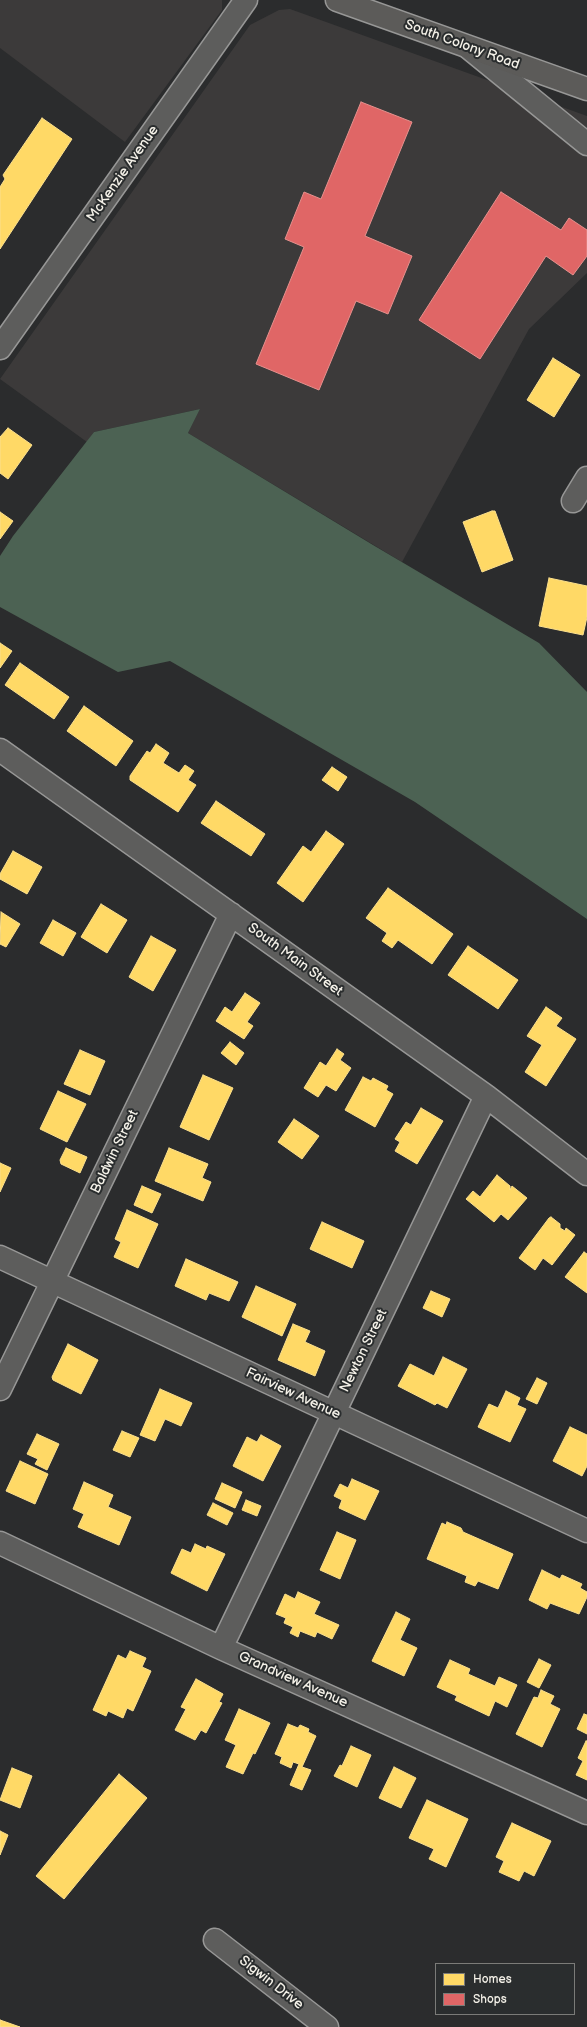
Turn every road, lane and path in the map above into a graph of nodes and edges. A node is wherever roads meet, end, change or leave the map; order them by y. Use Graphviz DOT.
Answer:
graph roads {
  1 [pos="246,0"];
  2 [pos="336,0"];
  3 [pos="469,48"];
  4 [pos="587,89"];
  5 [pos="587,144"];
  6 [pos="0,348"];
  7 [pos="587,478"];
  8 [pos="573,501"];
  9 [pos="0,750"];
  10 [pos="231,914"];
  11 [pos="486,1096"];
  12 [pos="587,1174"];
  13 [pos="0,1257"];
  14 [pos="52,1282"];
  15 [pos="0,1389"];
  16 [pos="335,1413"];
  17 [pos="587,1531"];
  18 [pos="0,1544"];
  19 [pos="221,1648"];
  20 [pos="587,1813"];
  21 [pos="215,1940"];
  22 [pos="327,2027"];
  1 -- 6 [label="street, McKenzie Avenue"];
  2 -- 3 [label="main road, South Colony Road"];
  3 -- 4 [label="main road, South Colony Road"];
  3 -- 5 [label="street"];
  7 -- 8 [label="street"];
  9 -- 10 [label="street, South Main Street"];
  10 -- 11 [label="street, South Main Street"];
  10 -- 14 [label="street, Baldwin Street"];
  11 -- 12 [label="street, South Main Street"];
  11 -- 16 [label="street, Newton Street"];
  13 -- 14 [label="street, Fairview Avenue"];
  14 -- 15 [label="street, Baldwin Street"];
  14 -- 16 [label="street, Fairview Avenue"];
  16 -- 17 [label="street, Fairview Avenue"];
  16 -- 19 [label="street, Newton Street"];
  18 -- 19 [label="street, Grandview Avenue"];
  19 -- 20 [label="street, Grandview Avenue"];
  21 -- 22 [label="street, Sigwin Drive"];
}
